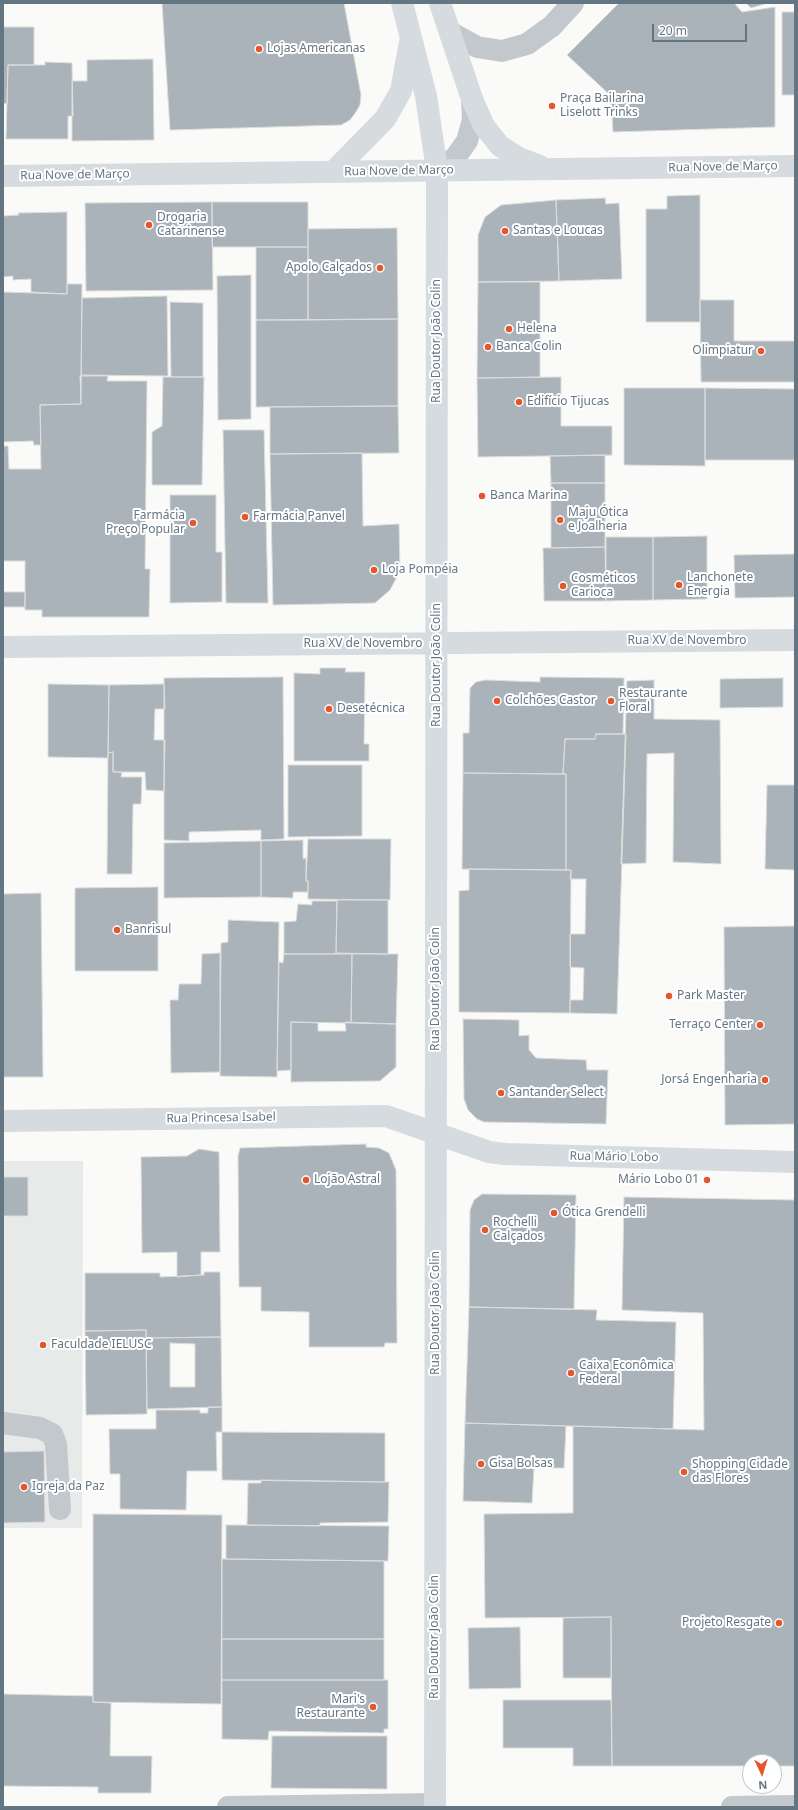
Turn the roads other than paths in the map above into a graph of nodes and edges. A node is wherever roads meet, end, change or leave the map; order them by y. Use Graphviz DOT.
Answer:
graph roads {
  1 [pos="402,3"];
  2 [pos="440,3"];
  3 [pos="573,3"];
  4 [pos="450,32"];
  5 [pos="412,35"];
  6 [pos="472,99"];
  7 [pos="795,166"];
  8 [pos="548,169"];
  9 [pos="437,170"];
  10 [pos="333,172"];
  11 [pos="3,176"];
  12 [pos="795,640"];
  13 [pos="437,643"];
  14 [pos="3,647"];
  15 [pos="3,1120"];
  16 [pos="436,1132"];
  17 [pos="795,1162"];
  18 [pos="3,1423"];
  19 [pos="60,1509"];
  20 [pos="435,1806"];
  21 [pos="795,1806"];
  22 [pos="228,1807"];
  23 [pos="732,1807"];
  1 -- 5 [label="main road, Rua Doutor João Colin"];
  2 -- 4 [label="main road"];
  3 -- 4 [label="street"];
  4 -- 6 [label="main road"];
  5 -- 9 [label="main road, Rua Doutor João Colin"];
  5 -- 10 [label="main road"];
  6 -- 8 [label="main road"];
  6 -- 9 [label="street"];
  7 -- 8 [label="main road, Rua Nove de Março"];
  8 -- 9 [label="main road, Rua Nove de Março"];
  9 -- 10 [label="main road, Rua Nove de Março"];
  9 -- 13 [label="main road, Rua Doutor João Colin"];
  10 -- 11 [label="main road, Rua Nove de Março"];
  12 -- 13 [label="main road, Rua XV de Novembro"];
  13 -- 14 [label="main road, Rua XV de Novembro"];
  13 -- 16 [label="main road, Rua Doutor João Colin"];
  15 -- 16 [label="main road, Rua Princesa Isabel"];
  16 -- 17 [label="main road, Rua Mário Lobo"];
  16 -- 20 [label="main road, Rua Doutor João Colin"];
  18 -- 19 [label="street"];
  20 -- 22 [label="street"];
  21 -- 23 [label="street"];
}
